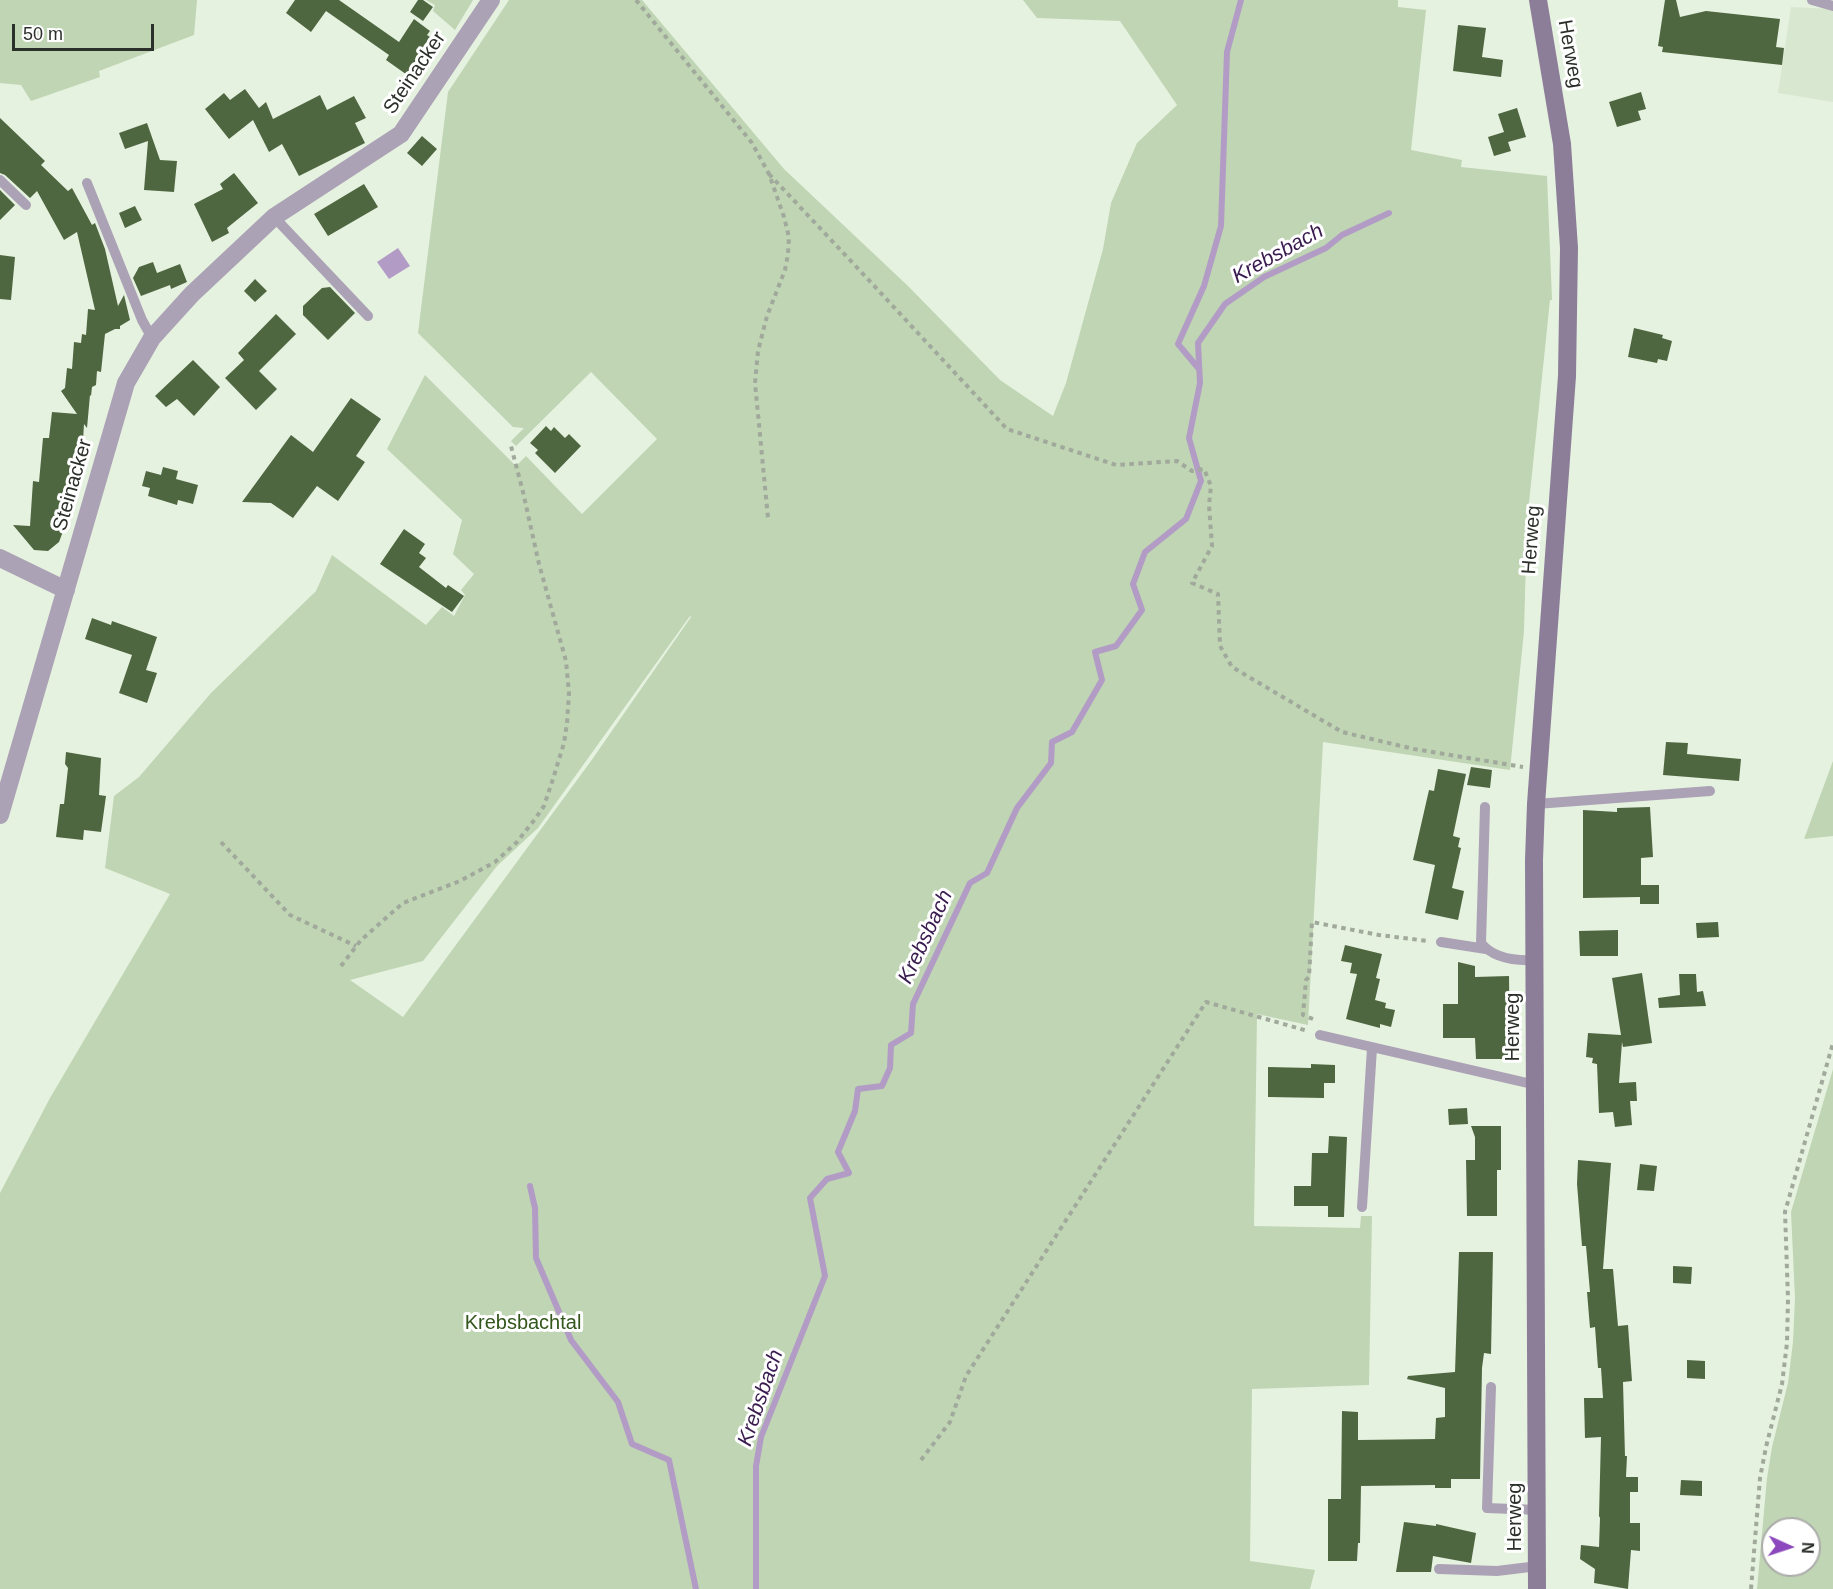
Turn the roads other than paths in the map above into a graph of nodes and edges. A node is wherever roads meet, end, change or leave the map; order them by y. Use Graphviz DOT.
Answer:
graph roads {
  1 [pos="491,0"];
  2 [pos="1538,0"];
  3 [pos="1812,0"];
  4 [pos="1833,6"];
  5 [pos="0,180"];
  6 [pos="87,183"];
  7 [pos="26,205"];
  8 [pos="274,217"];
  9 [pos="368,316"];
  10 [pos="152,338"];
  11 [pos="0,558"];
  12 [pos="66,590"];
  13 [pos="1710,791"];
  14 [pos="1536,804"];
  15 [pos="1485,807"];
  16 [pos="0,814"];
  17 [pos="1441,942"];
  18 [pos="1486,949"];
  19 [pos="1535,960"];
  20 [pos="1320,1035"];
  21 [pos="1372,1048"];
  22 [pos="1536,1085"];
  23 [pos="1362,1207"];
  24 [pos="1491,1387"];
  25 [pos="1538,1510"];
  26 [pos="1538,1566"];
  27 [pos="1439,1569"];
  28 [pos="1537,1589"];
  1 -- 8 [label="street, Steinacker"];
  2 -- 14 [label="street, Herweg"];
  3 -- 4 [label="lane"];
  5 -- 7 [label="lane"];
  6 -- 10 [label="lane"];
  8 -- 9 [label="lane"];
  8 -- 10 [label="street, Steinacker"];
  10 -- 12 [label="street, Steinacker"];
  11 -- 12 [label="street"];
  12 -- 16 [label="street, Steinacker"];
  13 -- 14 [label="lane"];
  14 -- 19 [label="street, Herweg"];
  15 -- 18 [label="lane"];
  17 -- 18 [label="lane"];
  18 -- 19 [label="lane"];
  19 -- 22 [label="street, Herweg"];
  20 -- 21 [label="lane, Herweg"];
  21 -- 22 [label="lane, Herweg"];
  21 -- 23 [label="lane"];
  22 -- 25 [label="street, Herweg"];
  24 -- 25 [label="lane"];
  25 -- 26 [label="street, Herweg"];
  26 -- 27 [label="lane"];
  26 -- 28 [label="street, Herweg"];
}
